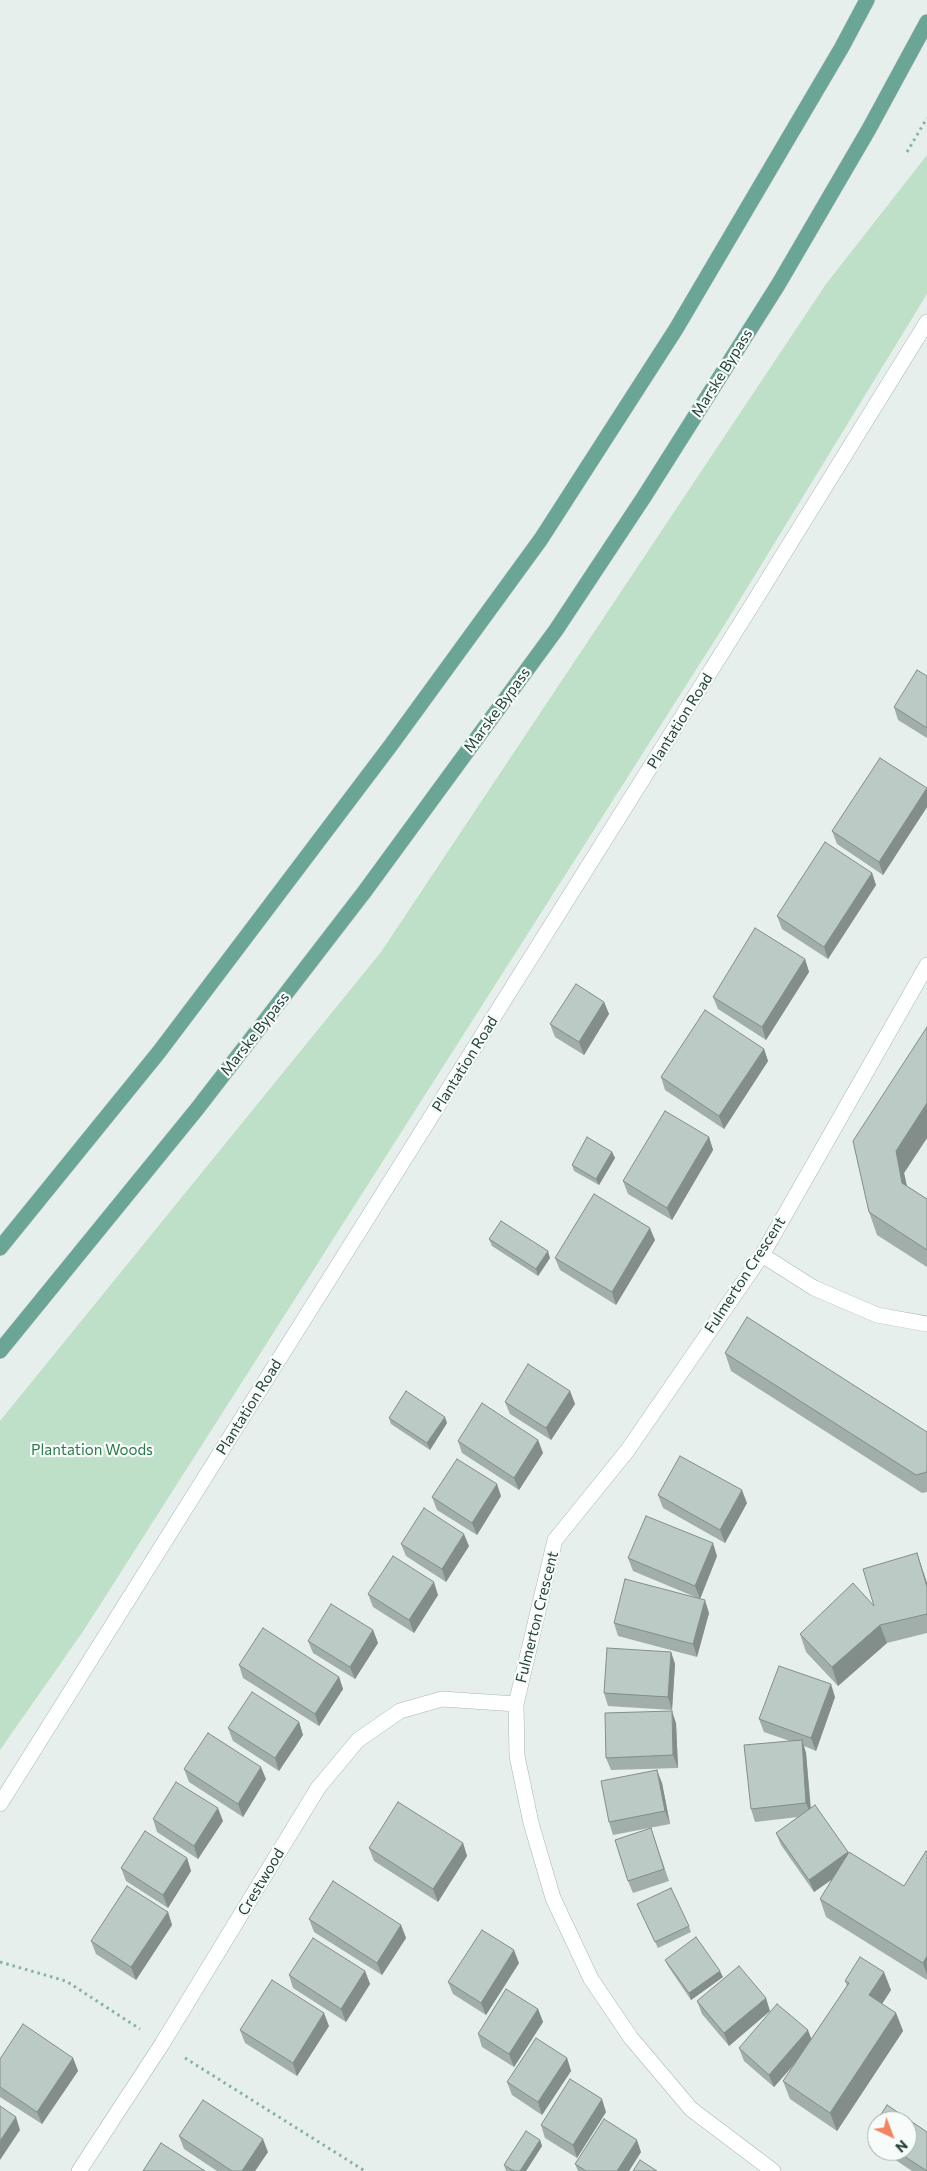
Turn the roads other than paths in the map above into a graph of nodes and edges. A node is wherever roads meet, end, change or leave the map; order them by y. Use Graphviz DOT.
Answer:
graph roads {
  1 [pos="867,0"];
  2 [pos="927,22"];
  3 [pos="927,322"];
  4 [pos="927,965"];
  5 [pos="0,1248"];
  6 [pos="762,1255"];
  7 [pos="927,1324"];
  8 [pos="0,1351"];
  9 [pos="516,1704"];
  10 [pos="0,1804"];
  11 [pos="79,2171"];
  12 [pos="773,2171"];
  1 -- 5 [label="main road"];
  2 -- 8 [label="main road, Marske Bypass"];
  3 -- 10 [label="street, Plantation Road"];
  4 -- 6 [label="street, Fulmerton Crescent"];
  6 -- 7 [label="street"];
  6 -- 9 [label="street, Fulmerton Crescent"];
  9 -- 11 [label="street, Crestwood"];
  9 -- 12 [label="street, Fulmerton Crescent"];
}
